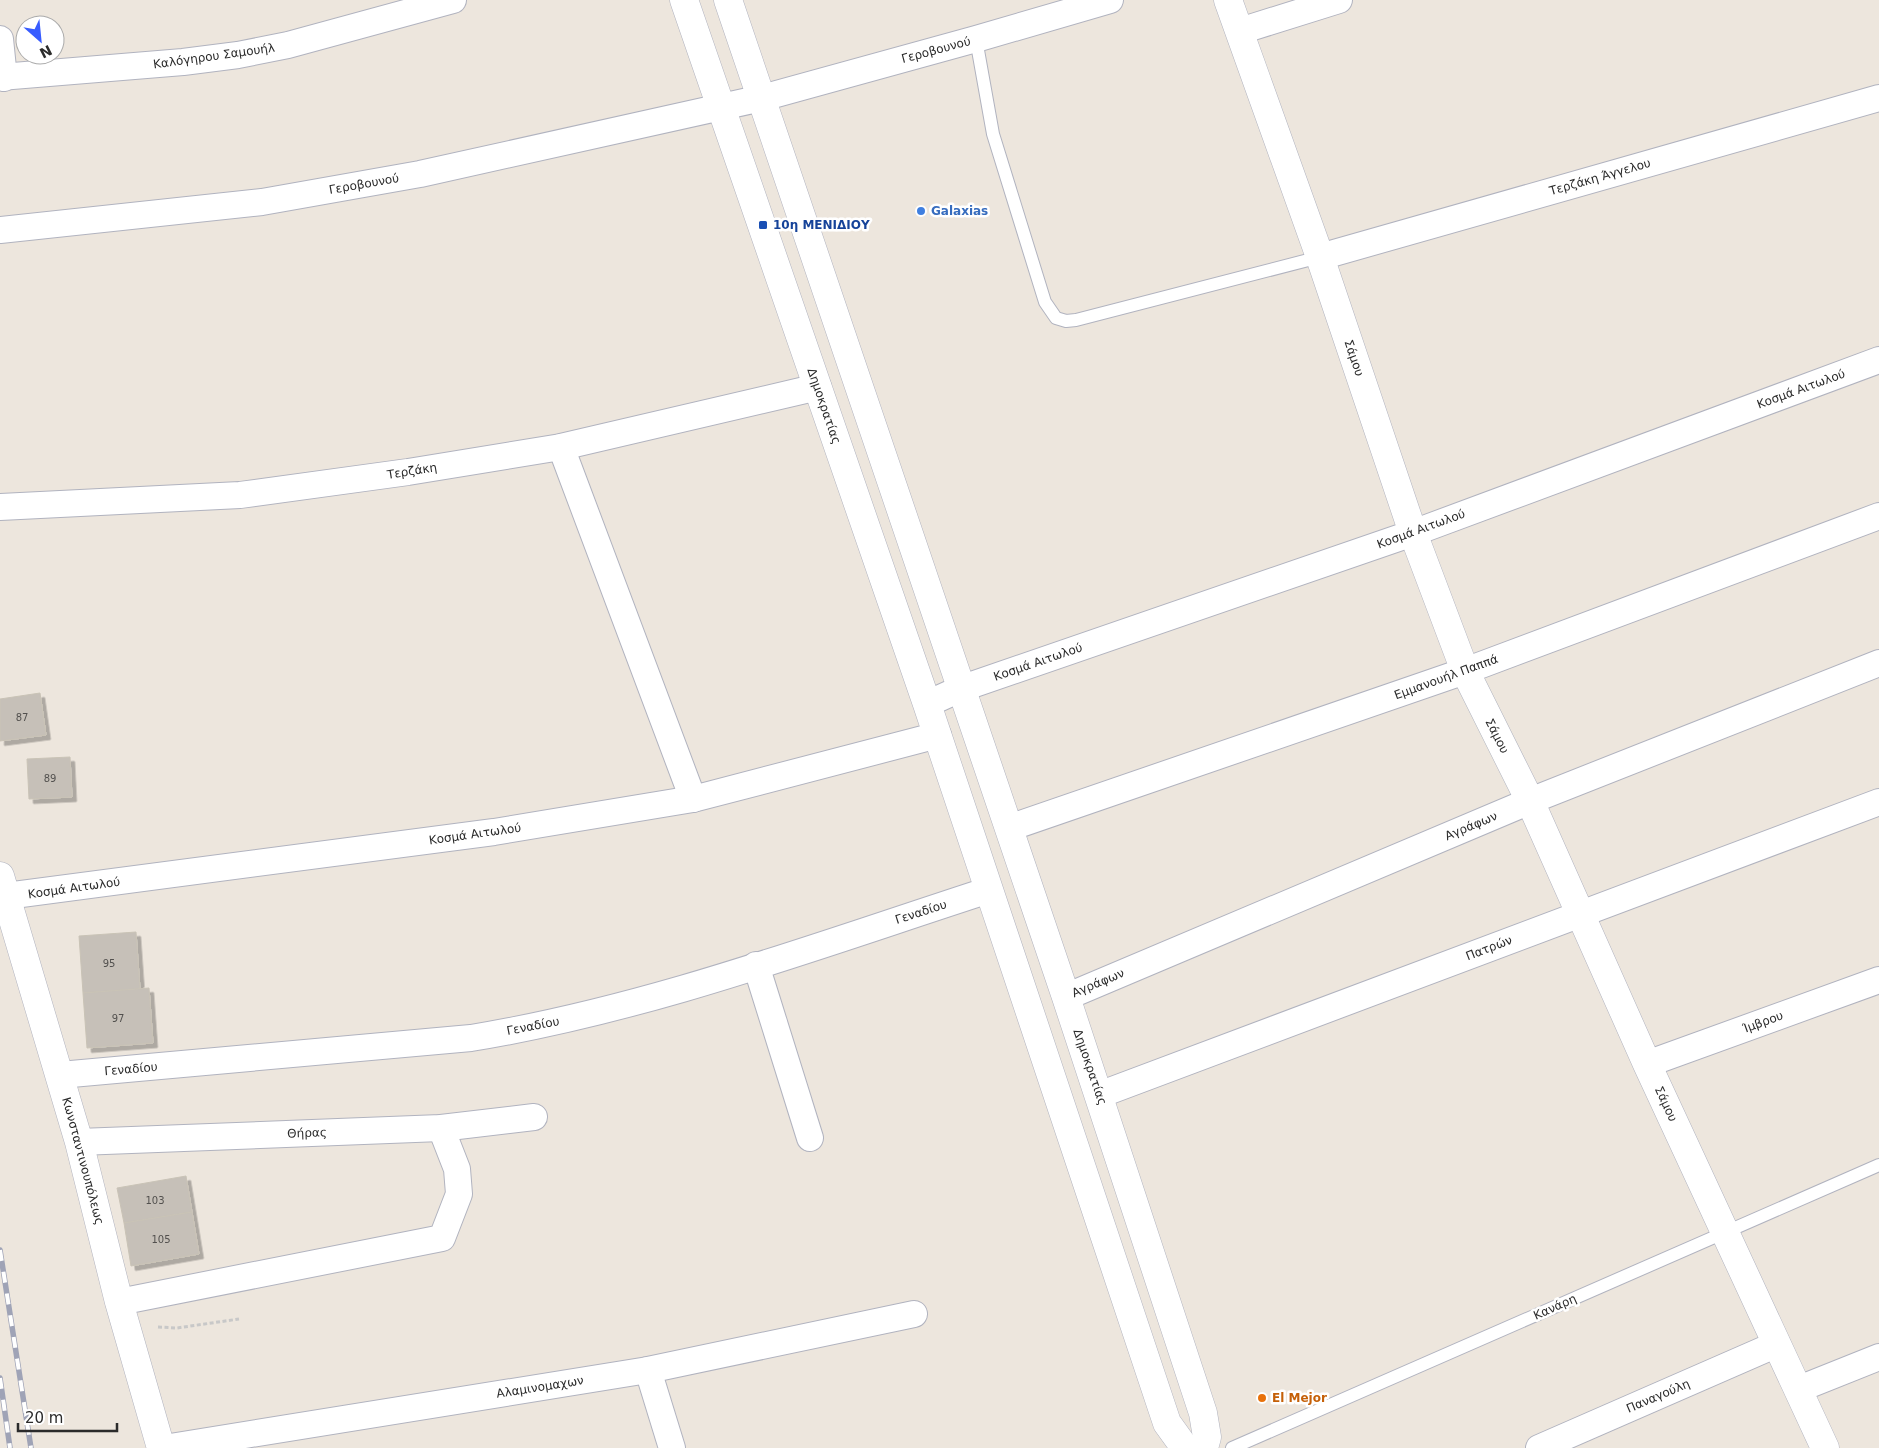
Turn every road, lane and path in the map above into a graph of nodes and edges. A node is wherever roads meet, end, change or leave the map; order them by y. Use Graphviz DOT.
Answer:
graph roads {
  1 [pos="453,0"];
  2 [pos="684,0"];
  3 [pos="728,0"];
  4 [pos="1110,0"];
  5 [pos="1228,0"];
  6 [pos="1339,0"];
  7 [pos="1240,31"];
  8 [pos="0,39"];
  9 [pos="976,39"];
  10 [pos="2,78"];
  11 [pos="762,98"];
  12 [pos="1879,98"];
  13 [pos="722,107"];
  14 [pos="0,230"];
  15 [pos="1320,257"];
  16 [pos="1879,360"];
  17 [pos="818,387"];
  18 [pos="561,446"];
  19 [pos="0,507"];
  20 [pos="1879,516"];
  21 [pos="1413,533"];
  22 [pos="1879,663"];
  23 [pos="1464,671"];
  24 [pos="960,689"];
  25 [pos="927,704"];
  26 [pos="938,735"];
  27 [pos="693,799"];
  28 [pos="1530,801"];
  29 [pos="1879,802"];
  30 [pos="1009,828"];
  31 [pos="3,886"];
  32 [pos="989,890"];
  33 [pos="1578,914"];
  34 [pos="756,965"];
  35 [pos="1879,980"];
  36 [pos="1066,997"];
  37 [pos="1647,1064"];
  38 [pos="60,1075"];
  39 [pos="1099,1095"];
  40 [pos="534,1117"];
  41 [pos="441,1128"];
  42 [pos="810,1138"];
  43 [pos="79,1142"];
  44 [pos="1879,1165"];
  45 [pos="1726,1232"];
  46 [pos="119,1302"];
  47 [pos="914,1314"];
  48 [pos="238,1319"];
  49 [pos="160,1328"];
  50 [pos="1777,1344"];
  51 [pos="1879,1357"];
  52 [pos="648,1370"];
  53 [pos="1799,1389"];
  54 [pos="163,1448"];
  55 [pos="672,1448"];
  56 [pos="1185,1448"];
  57 [pos="1204,1448"];
  58 [pos="1232,1448"];
  59 [pos="1538,1448"];
  60 [pos="1825,1448"];
  1 -- 10 [label="street, Καλόγηρου Σαμουήλ"];
  2 -- 13 [label="main road, Δημοκρατίας"];
  3 -- 11 [label="main road, Δημοκρατίας"];
  4 -- 9 [label="street, Γεροβουνού"];
  5 -- 7 [label="main road, Σάμου"];
  6 -- 7 [label="street"];
  7 -- 15 [label="main road, Σάμου"];
  8 -- 10 [label="street"];
  9 -- 11 [label="street, Γεροβουνού"];
  9 -- 15 [label="lane"];
  11 -- 13 [label="street"];
  11 -- 24 [label="main road, Δημοκρατίας"];
  12 -- 15 [label="street, Τερζάκη Άγγελου"];
  13 -- 14 [label="street, Γεροβουνού"];
  13 -- 17 [label="main road, Δημοκρατίας"];
  15 -- 21 [label="main road, Σάμου"];
  16 -- 21 [label="street, Κοσμά Αιτωλού"];
  17 -- 18 [label="street, Τερζάκη"];
  17 -- 25 [label="main road, Δημοκρατίας"];
  18 -- 19 [label="street, Τερζάκη"];
  18 -- 27 [label="street"];
  20 -- 23 [label="street, Εμμανουήλ Παππά"];
  21 -- 23 [label="main road, Σάμου"];
  21 -- 24 [label="street, Κοσμά Αιτωλού"];
  22 -- 28 [label="street, Αγράφων"];
  23 -- 28 [label="main road, Σάμου"];
  23 -- 30 [label="street, Εμμανουήλ Παππά"];
  24 -- 25 [label="street"];
  24 -- 30 [label="main road, Δημοκρατίας"];
  25 -- 26 [label="main road, Δημοκρατίας"];
  26 -- 27 [label="street, Κοσμά Αιτωλού"];
  26 -- 32 [label="main road, Δημοκρατίας"];
  27 -- 31 [label="street, Κοσμά Αιτωλού"];
  28 -- 33 [label="main road, Σάμου"];
  28 -- 36 [label="street, Αγράφων"];
  29 -- 33 [label="street, Πατρών"];
  30 -- 36 [label="main road, Δημοκρατίας"];
  31 -- 38 [label="main road, Κωνσταντινουπόλεως"];
  32 -- 34 [label="street, Γεναδίου"];
  32 -- 56 [label="main road, Δημοκρατίας"];
  33 -- 37 [label="main road, Σάμου"];
  33 -- 39 [label="street, Πατρών"];
  34 -- 38 [label="street, Γεναδίου"];
  34 -- 42 [label="street"];
  35 -- 37 [label="street, Ίμβρου"];
  36 -- 39 [label="main road, Δημοκρατίας"];
  37 -- 45 [label="main road, Σάμου"];
  38 -- 43 [label="main road, Κωνσταντινουπόλεως"];
  39 -- 57 [label="main road, Δημοκρατίας"];
  40 -- 41 [label="street, Θήρας"];
  41 -- 43 [label="street, Θήρας"];
  41 -- 46 [label="street"];
  43 -- 46 [label="main road, Κωνσταντινουπόλεως"];
  44 -- 45 [label="lane, Κανάρη"];
  45 -- 50 [label="main road, Σάμου"];
  45 -- 58 [label="lane, Κανάρη"];
  46 -- 54 [label="main road, Κωνσταντινουπόλεως"];
  47 -- 52 [label="street, Αλαμινομαχων"];
  48 -- 49 [label="path"];
  50 -- 53 [label="main road, Σάμου"];
  50 -- 59 [label="street, Παναγούλη"];
  51 -- 53 [label="street"];
  52 -- 54 [label="street, Αλαμινομαχων"];
  52 -- 55 [label="street"];
  53 -- 60 [label="main road, Σάμου"];
}
